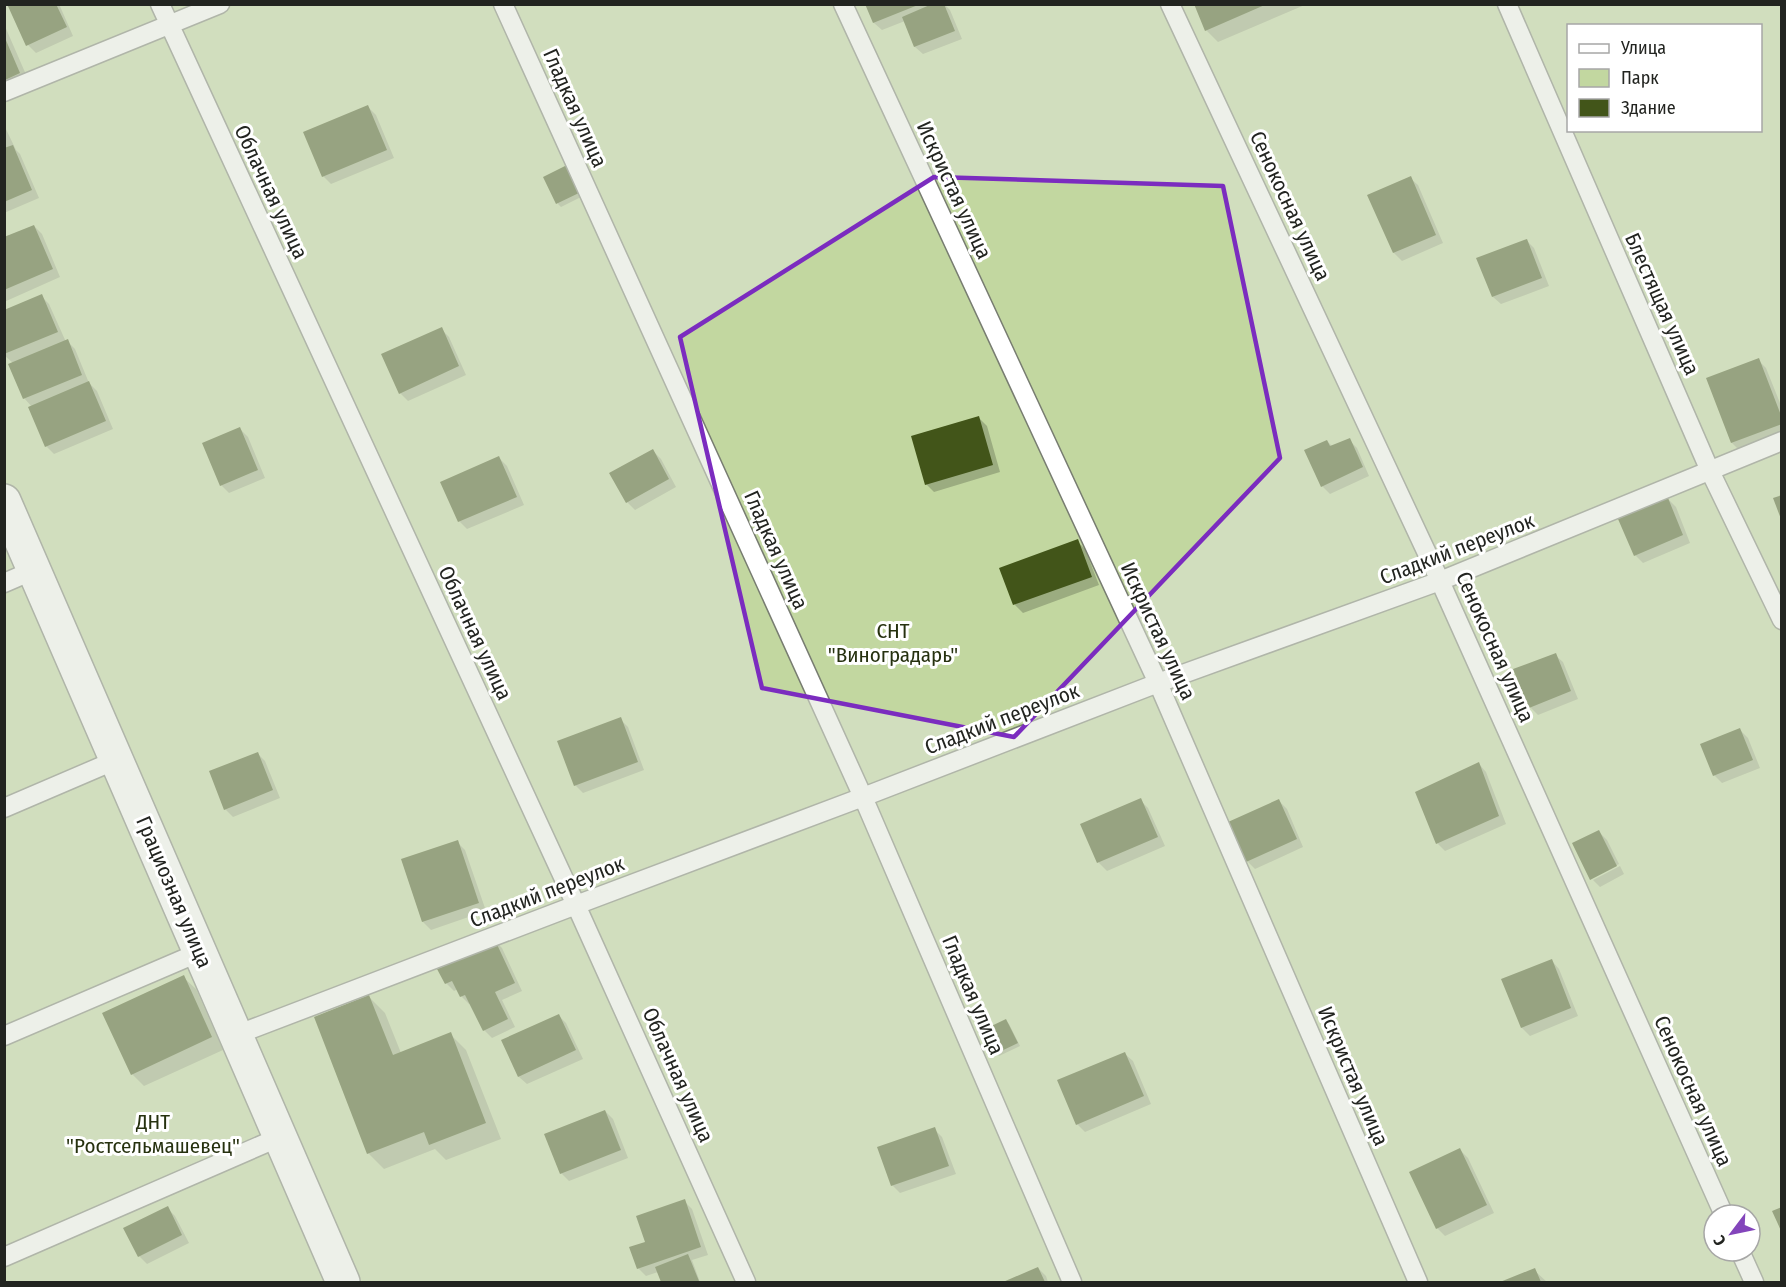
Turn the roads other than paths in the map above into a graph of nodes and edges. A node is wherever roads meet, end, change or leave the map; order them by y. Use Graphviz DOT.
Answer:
graph roads {
  1 [pos="160,4"];
  2 [pos="220,4"];
  3 [pos="503,4"];
  4 [pos="843,4"];
  5 [pos="1170,4"];
  6 [pos="1507,4"];
  7 [pos="168,24"];
  8 [pos="4,92"];
  9 [pos="1782,441"];
  10 [pos="1710,471"];
  11 [pos="4,501"];
  12 [pos="34,570"];
  13 [pos="1440,581"];
  14 [pos="4,582"];
  15 [pos="1782,620"];
  16 [pos="1158,683"];
  17 [pos="117,760"];
  18 [pos="863,797"];
  19 [pos="4,808"];
  20 [pos="576,904"];
  21 [pos="200,952"];
  22 [pos="236,1035"];
  23 [pos="4,1036"];
  24 [pos="280,1137"];
  25 [pos="1719,1203"];
  26 [pos="4,1257"];
  27 [pos="1745,1263"];
  28 [pos="343,1282"];
  29 [pos="746,1282"];
  30 [pos="1072,1282"];
  31 [pos="1418,1282"];
  32 [pos="1754,1282"];
  1 -- 7 [label="lane, Облачная улица"];
  2 -- 7 [label="lane"];
  3 -- 18 [label="lane, Гладкая улица"];
  4 -- 16 [label="lane, Искристая улица"];
  5 -- 13 [label="lane, Сенокосная улица"];
  6 -- 10 [label="lane, Блестящая улица"];
  7 -- 8 [label="lane"];
  7 -- 20 [label="lane, Облачная улица"];
  9 -- 10 [label="lane, Сладкий переулок"];
  10 -- 13 [label="lane, Сладкий переулок"];
  10 -- 15 [label="lane, Блестящая улица"];
  11 -- 12 [label="street, Грациозная улица"];
  12 -- 14 [label="lane"];
  12 -- 17 [label="street, Грациозная улица"];
  13 -- 16 [label="lane, Сладкий переулок"];
  13 -- 25 [label="lane, Сенокосная улица"];
  16 -- 18 [label="lane, Сладкий переулок"];
  16 -- 31 [label="lane, Искристая улица"];
  17 -- 19 [label="lane"];
  17 -- 21 [label="street, Грациозная улица"];
  18 -- 20 [label="lane, Сладкий переулок"];
  18 -- 30 [label="lane, Гладкая улица"];
  20 -- 22 [label="lane, Сладкий переулок"];
  20 -- 29 [label="lane, Облачная улица"];
  21 -- 22 [label="street, Грациозная улица"];
  21 -- 23 [label="lane"];
  22 -- 24 [label="street, Грациозная улица"];
  24 -- 26 [label="lane"];
  24 -- 28 [label="street, Грациозная улица"];
  27 -- 32 [label="lane"];
}
